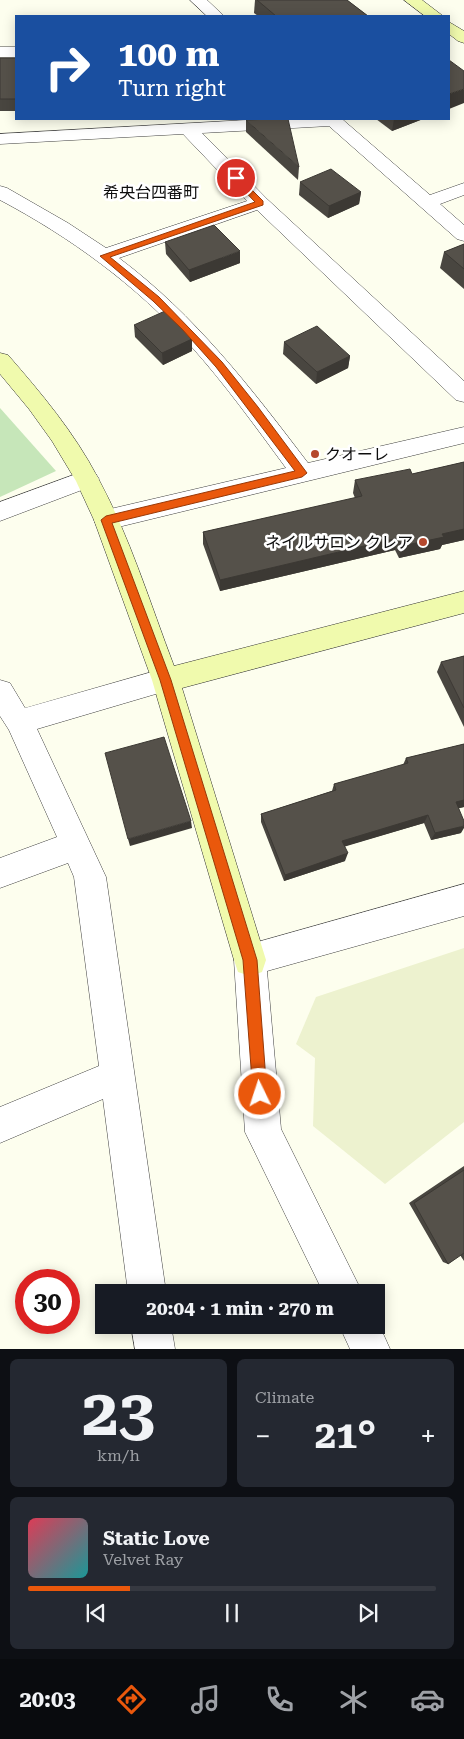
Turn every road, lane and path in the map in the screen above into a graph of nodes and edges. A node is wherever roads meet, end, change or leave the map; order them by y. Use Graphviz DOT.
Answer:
graph roads {
  1 [pos="198,0"];
  2 [pos="412,0"];
  3 [pos="215,15"];
  4 [pos="434,15"];
  5 [pos="450,27"];
  6 [pos="464,38"];
  7 [pos="0,52"];
  8 [pos="15,52"];
  9 [pos="318,120"];
  10 [pos="334,120"];
  11 [pos="188,129"];
  12 [pos="0,139"];
  13 [pos="464,189"];
  14 [pos="0,192"];
  15 [pos="427,202"];
  16 [pos="260,203"];
  17 [pos="464,235"];
  18 [pos="104,256"];
  19 [pos="0,360"];
  20 [pos="464,394"];
  21 [pos="464,435"];
  22 [pos="302,473"];
  23 [pos="87,479"];
  24 [pos="0,512"];
  25 [pos="106,520"];
  26 [pos="464,602"];
  27 [pos="166,680"];
  28 [pos="0,692"];
  29 [pos="19,722"];
  30 [pos="76,845"];
  31 [pos="0,872"];
  32 [pos="464,900"];
  33 [pos="250,960"];
  34 [pos="117,1076"];
  35 [pos="0,1125"];
  36 [pos="146,1284"];
  37 [pos="339,1284"];
  38 [pos="153,1334"];
  39 [pos="363,1334"];
  40 [pos="155,1349"];
  41 [pos="370,1349"];
  1 -- 3 [label="street"];
  2 -- 4 [label="street"];
  5 -- 6 [label="street"];
  7 -- 8 [label="street"];
  9 -- 11 [label="street"];
  10 -- 15 [label="street"];
  11 -- 12 [label="street"];
  11 -- 16 [label="street"];
  13 -- 15 [label="street"];
  14 -- 18 [label="street"];
  15 -- 17 [label="street"];
  16 -- 18 [label="street"];
  16 -- 20 [label="street"];
  18 -- 22 [label="street"];
  19 -- 23 [label="street"];
  21 -- 22 [label="street"];
  22 -- 25 [label="street"];
  23 -- 24 [label="street"];
  23 -- 25 [label="street"];
  25 -- 27 [label="street"];
  26 -- 27 [label="street"];
  27 -- 29 [label="street"];
  27 -- 33 [label="street"];
  28 -- 29 [label="street"];
  29 -- 30 [label="street"];
  30 -- 31 [label="street"];
  30 -- 34 [label="street"];
  32 -- 33 [label="street"];
  33 -- 37 [label="street"];
  34 -- 35 [label="street"];
  34 -- 36 [label="street"];
  38 -- 40 [label="street"];
  39 -- 41 [label="street"];
}
